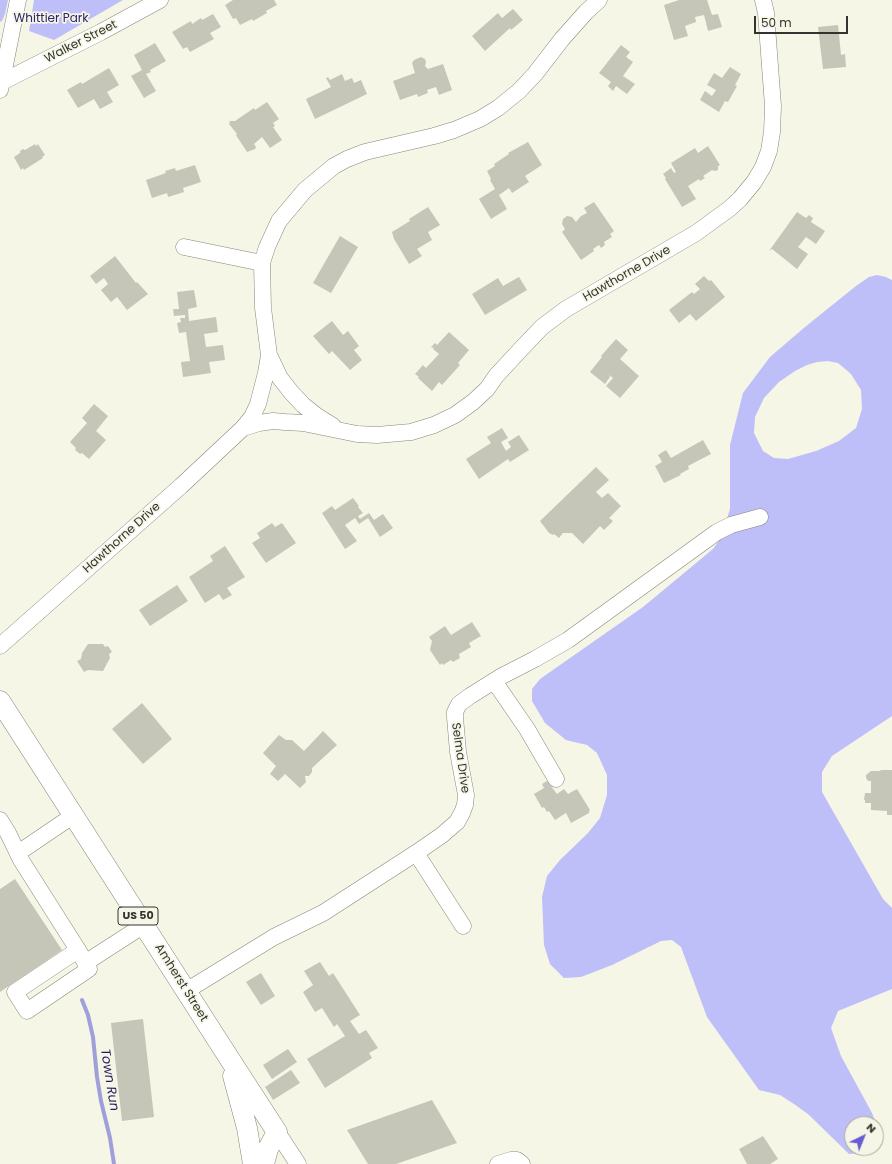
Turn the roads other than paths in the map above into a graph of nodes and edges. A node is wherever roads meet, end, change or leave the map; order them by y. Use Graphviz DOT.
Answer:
graph roads {
  1 [pos="18,0"];
  2 [pos="160,0"];
  3 [pos="599,0"];
  4 [pos="763,0"];
  5 [pos="1,87"];
  6 [pos="184,247"];
  7 [pos="262,263"];
  8 [pos="269,355"];
  9 [pos="243,428"];
  10 [pos="340,430"];
  11 [pos="760,517"];
  12 [pos="0,646"];
  13 [pos="494,681"];
  14 [pos="0,700"];
  15 [pos="556,779"];
  16 [pos="74,816"];
  17 [pos="0,820"];
  18 [pos="18,853"];
  19 [pos="416,853"];
  20 [pos="144,925"];
  21 [pos="463,926"];
  22 [pos="186,991"];
  23 [pos="228,1058"];
  24 [pos="277,1132"];
  25 [pos="253,1164"];
  26 [pos="264,1164"];
  27 [pos="298,1164"];
  28 [pos="498,1164"];
  29 [pos="522,1164"];
  1 -- 5 [label="street"];
  2 -- 5 [label="street, Walker Street"];
  3 -- 7 [label="street, Hawthorne Drive"];
  4 -- 10 [label="street, Hawthorne Drive"];
  6 -- 7 [label="street"];
  7 -- 8 [label="street, Hawthorne Drive"];
  8 -- 9 [label="street, Hawthorne Drive"];
  8 -- 10 [label="street, Hawthorne Drive"];
  9 -- 10 [label="street, Hawthorne Drive"];
  9 -- 12 [label="street, Hawthorne Drive"];
  11 -- 13 [label="street, Selma Drive"];
  13 -- 15 [label="street"];
  13 -- 19 [label="street, Selma Drive"];
  14 -- 16 [label="main road, Amherst Street / US 50"];
  16 -- 18 [label="street"];
  16 -- 20 [label="main road, Amherst Street / US 50"];
  17 -- 18 [label="street"];
  18 -- 20 [label="street"];
  19 -- 21 [label="street"];
  19 -- 22 [label="street, Selma Drive"];
  20 -- 22 [label="main road, Amherst Street / US 50"];
  22 -- 23 [label="main road, Amherst Street / US 50"];
  23 -- 24 [label="main road, Amherst Street / US 50"];
  23 -- 25 [label="main road, US 50"];
  24 -- 26 [label="main road"];
  24 -- 27 [label="street, Amherst Street"];
  28 -- 29 [label="street"];
}
